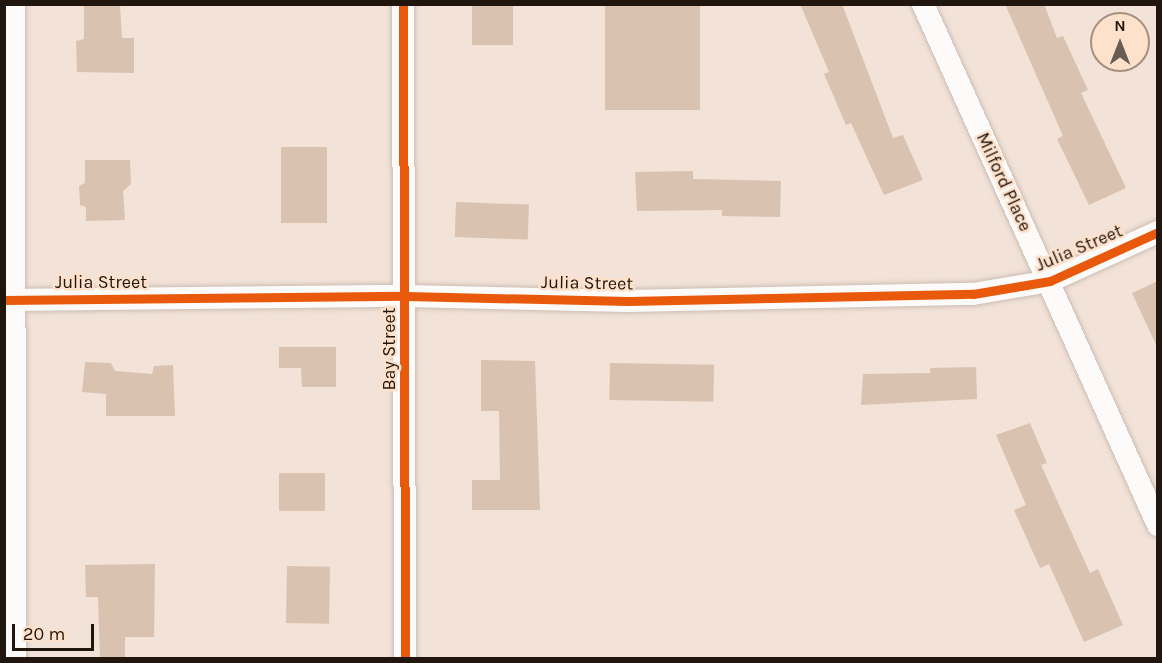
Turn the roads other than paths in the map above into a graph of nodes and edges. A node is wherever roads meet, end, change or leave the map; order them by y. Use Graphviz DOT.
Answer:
graph roads {
  1 [pos="14,4"];
  2 [pos="403,4"];
  3 [pos="923,4"];
  4 [pos="1158,232"];
  5 [pos="1050,281"];
  6 [pos="406,296"];
  7 [pos="10,300"];
  8 [pos="1158,525"];
  9 [pos="15,658"];
  10 [pos="405,658"];
  1 -- 7 [label="street"];
  2 -- 6 [label="street, Bay Street"];
  3 -- 5 [label="street, Milford Place"];
  4 -- 5 [label="street, Julia Street"];
  5 -- 6 [label="street, Julia Street"];
  5 -- 8 [label="street, Milford Place"];
  6 -- 7 [label="street, Julia Street"];
  6 -- 10 [label="street, Bay Street"];
  7 -- 9 [label="street"];
}
